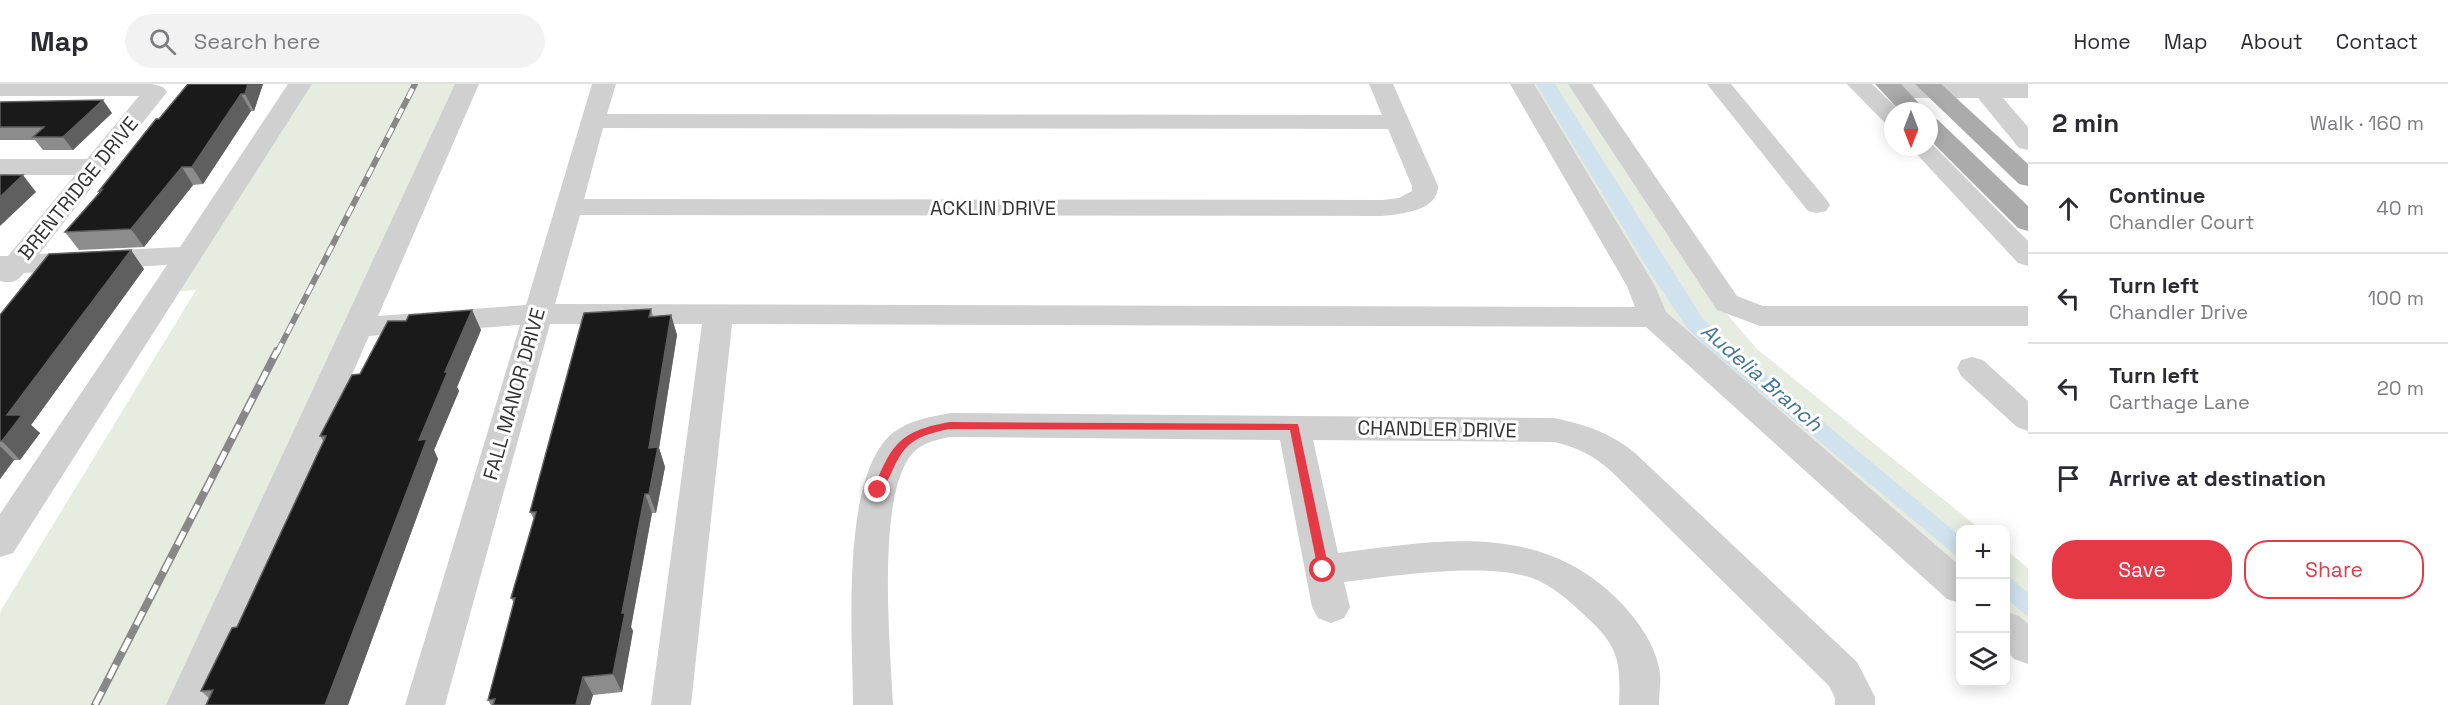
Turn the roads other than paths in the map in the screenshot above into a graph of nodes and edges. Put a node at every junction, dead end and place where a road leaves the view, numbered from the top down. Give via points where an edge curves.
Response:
1 (300, 84) edge
2 (467, 84) edge
3 (604, 84) edge
4 (1381, 84) edge
5 (1522, 84) edge
6 (1580, 84) edge
7 (1719, 84) edge
8 (1859, 84) edge
9 (1890, 88) edge
10 (1931, 88) edge
11 (0, 89) edge
12 (1985, 91) junction
13 (2028, 91) edge
14 (1905, 102) edge
15 (1884, 109) edge
16 (593, 121) junction
17 (1397, 122) junction
18 (1938, 134) edge
19 (2028, 143) edge
20 (1931, 156) edge
21 (0, 167) edge
22 (95, 167) junction
23 (2028, 178) edge
24 (1817, 204) dead end
25 (568, 207) junction
26 (2028, 222) edge
27 (188, 255) junction
28 (2028, 257) edge
29 (5, 272) edge
30 (537, 314) junction
31 (718, 315) junction
32 (1653, 316) junction
33 (2028, 316) edge
34 (358, 327) junction
35 (1972, 368) dead end
36 (2028, 419) edge
37 (1294, 427) junction
38 (0, 543) edge
39 (1323, 570) junction
40 (1956, 584) edge
41 (1331, 607) dead end
42 (2010, 631) edge
43 (2028, 647) edge
44 (186, 705) edge
45 (425, 705) edge
46 (671, 705) edge
47 (873, 705) edge
48 (1639, 705) edge
49 (1855, 705) edge

1 - 27 street
2 - 34 street
3 - 16 street, FALL MANOR DRIVE
4 - 17 street
5 - 32 street via 1641,286
6 - 33 street via 1726,303 1760,316
7 - 24 street
8 - 15 street
9 - 10 street
9 - 14 main road
10 - 12 street
10 - 23 main road
11 - 22 street, BRENTRIDGE DRIVE via 155,92
12 - 13 street
12 - 19 street
16 - 17 street
16 - 25 street, FALL MANOR DRIVE
17 - 25 street, ACKLIN DRIVE via 1425,194 1417,201 1382,208
18 - 26 main road
20 - 28 street
21 - 22 street
22 - 29 street, BRENTRIDGE DRIVE
25 - 30 street, FALL MANOR DRIVE
27 - 29 street
27 - 38 street
30 - 31 street
30 - 34 street
30 - 45 street, FALL MANOR DRIVE
31 - 32 street
31 - 46 street
32 - 40 street
34 - 44 street
35 - 36 street
37 - 39 street
37 - 47 street, CHANDLER DRIVE via 950,425 926,430 905,441 890,460 878,490 870,566
37 - 49 street, CHANDLER DRIVE via 1554,430 1586,436 1623,462 1843,674
39 - 41 street
39 - 48 street via 1395,561 1484,557 1535,563 1569,581 1600,605 1625,633 1640,671
42 - 43 street

